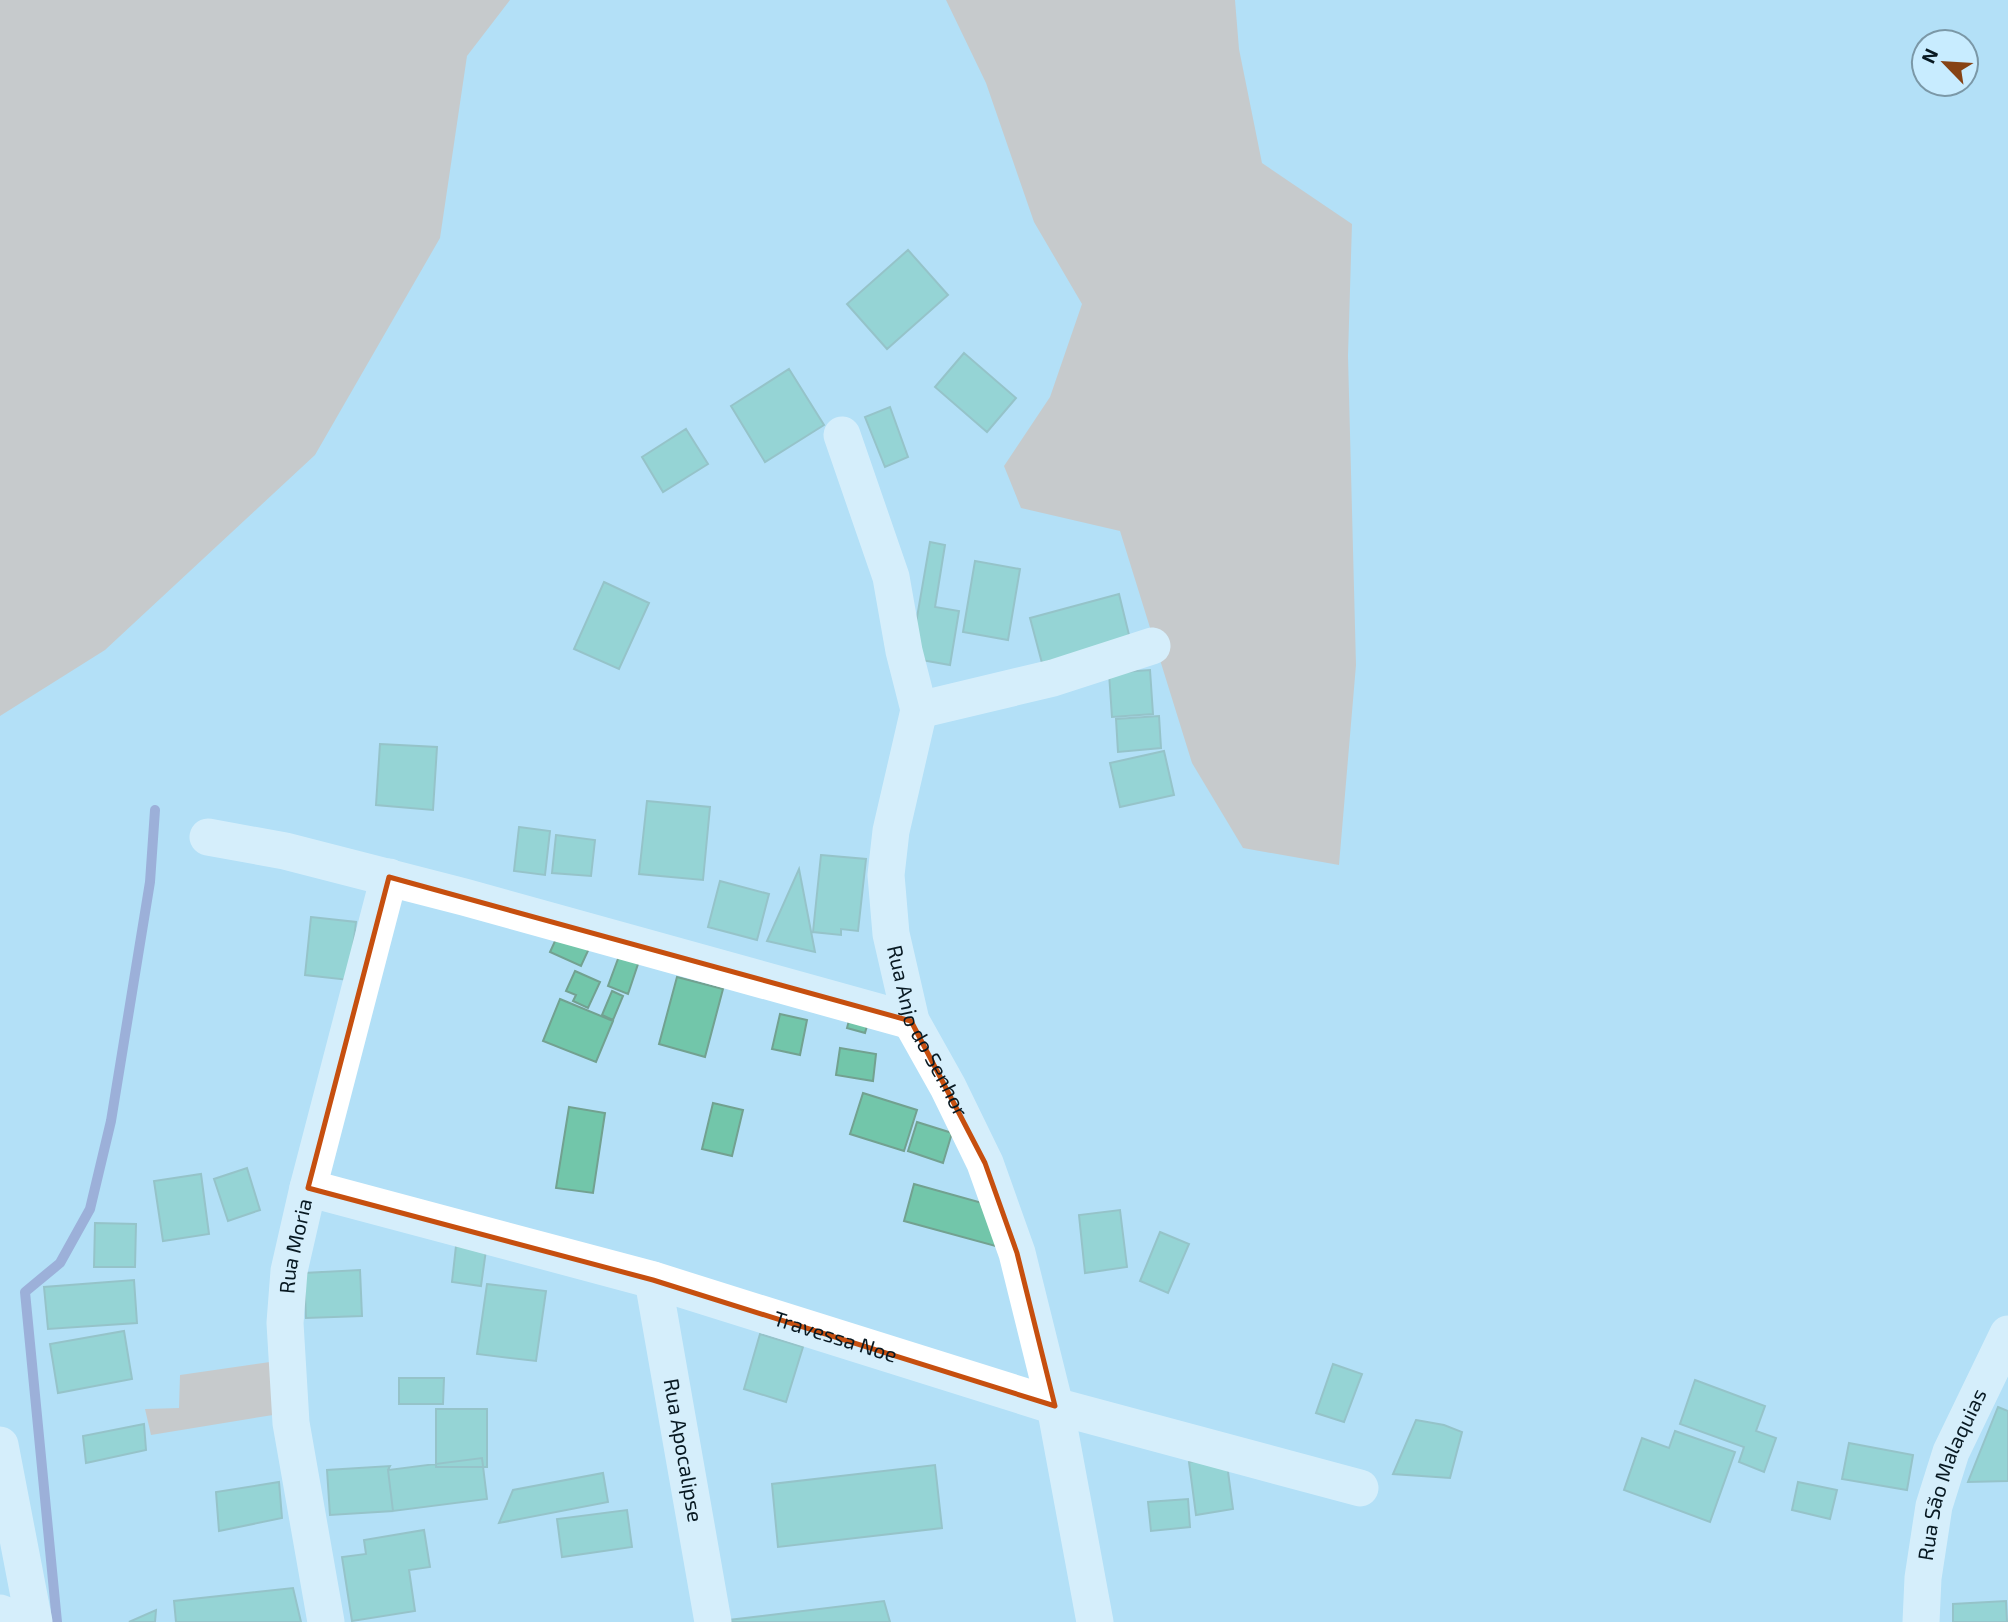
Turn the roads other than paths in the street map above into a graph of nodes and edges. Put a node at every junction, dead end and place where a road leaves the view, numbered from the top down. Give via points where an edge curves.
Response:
1 (842, 435) dead end
2 (1152, 646) dead end
3 (919, 710) junction
4 (208, 837) dead end
5 (389, 877) junction
6 (911, 1021) junction
7 (308, 1188) junction
8 (653, 1280) junction
9 (2008, 1334) edge
10 (1055, 1406) junction
11 (0, 1445) edge
12 (1360, 1489) dead end
13 (0, 1613) edge
14 (24, 1622) edge
15 (33, 1622) edge
16 (327, 1622) edge
17 (713, 1622) edge
18 (1095, 1622) edge
19 (1921, 1622) edge

1 - 3 street, Rua Anjo do Senhor via 891,577
2 - 3 street via 1052,678
3 - 6 street, Rua Anjo do Senhor via 891,831 886,875 891,934
4 - 5 street
5 - 6 street
5 - 7 street, Rua Moria
6 - 10 street, Rua Anjo do Senhor via 985,1163 1017,1253
7 - 8 street, Travessa Noe
7 - 16 street, Rua Moria via 289,1271 285,1324 291,1423
8 - 10 street, Travessa Noe
8 - 17 street, Rua Apocalipse
9 - 19 street, Rua São Malaquias via 1951,1452 1934,1506
10 - 12 street, Travessa Noe
10 - 18 street, Rua Anjo do Senhor
11 - 15 street
13 - 14 street

